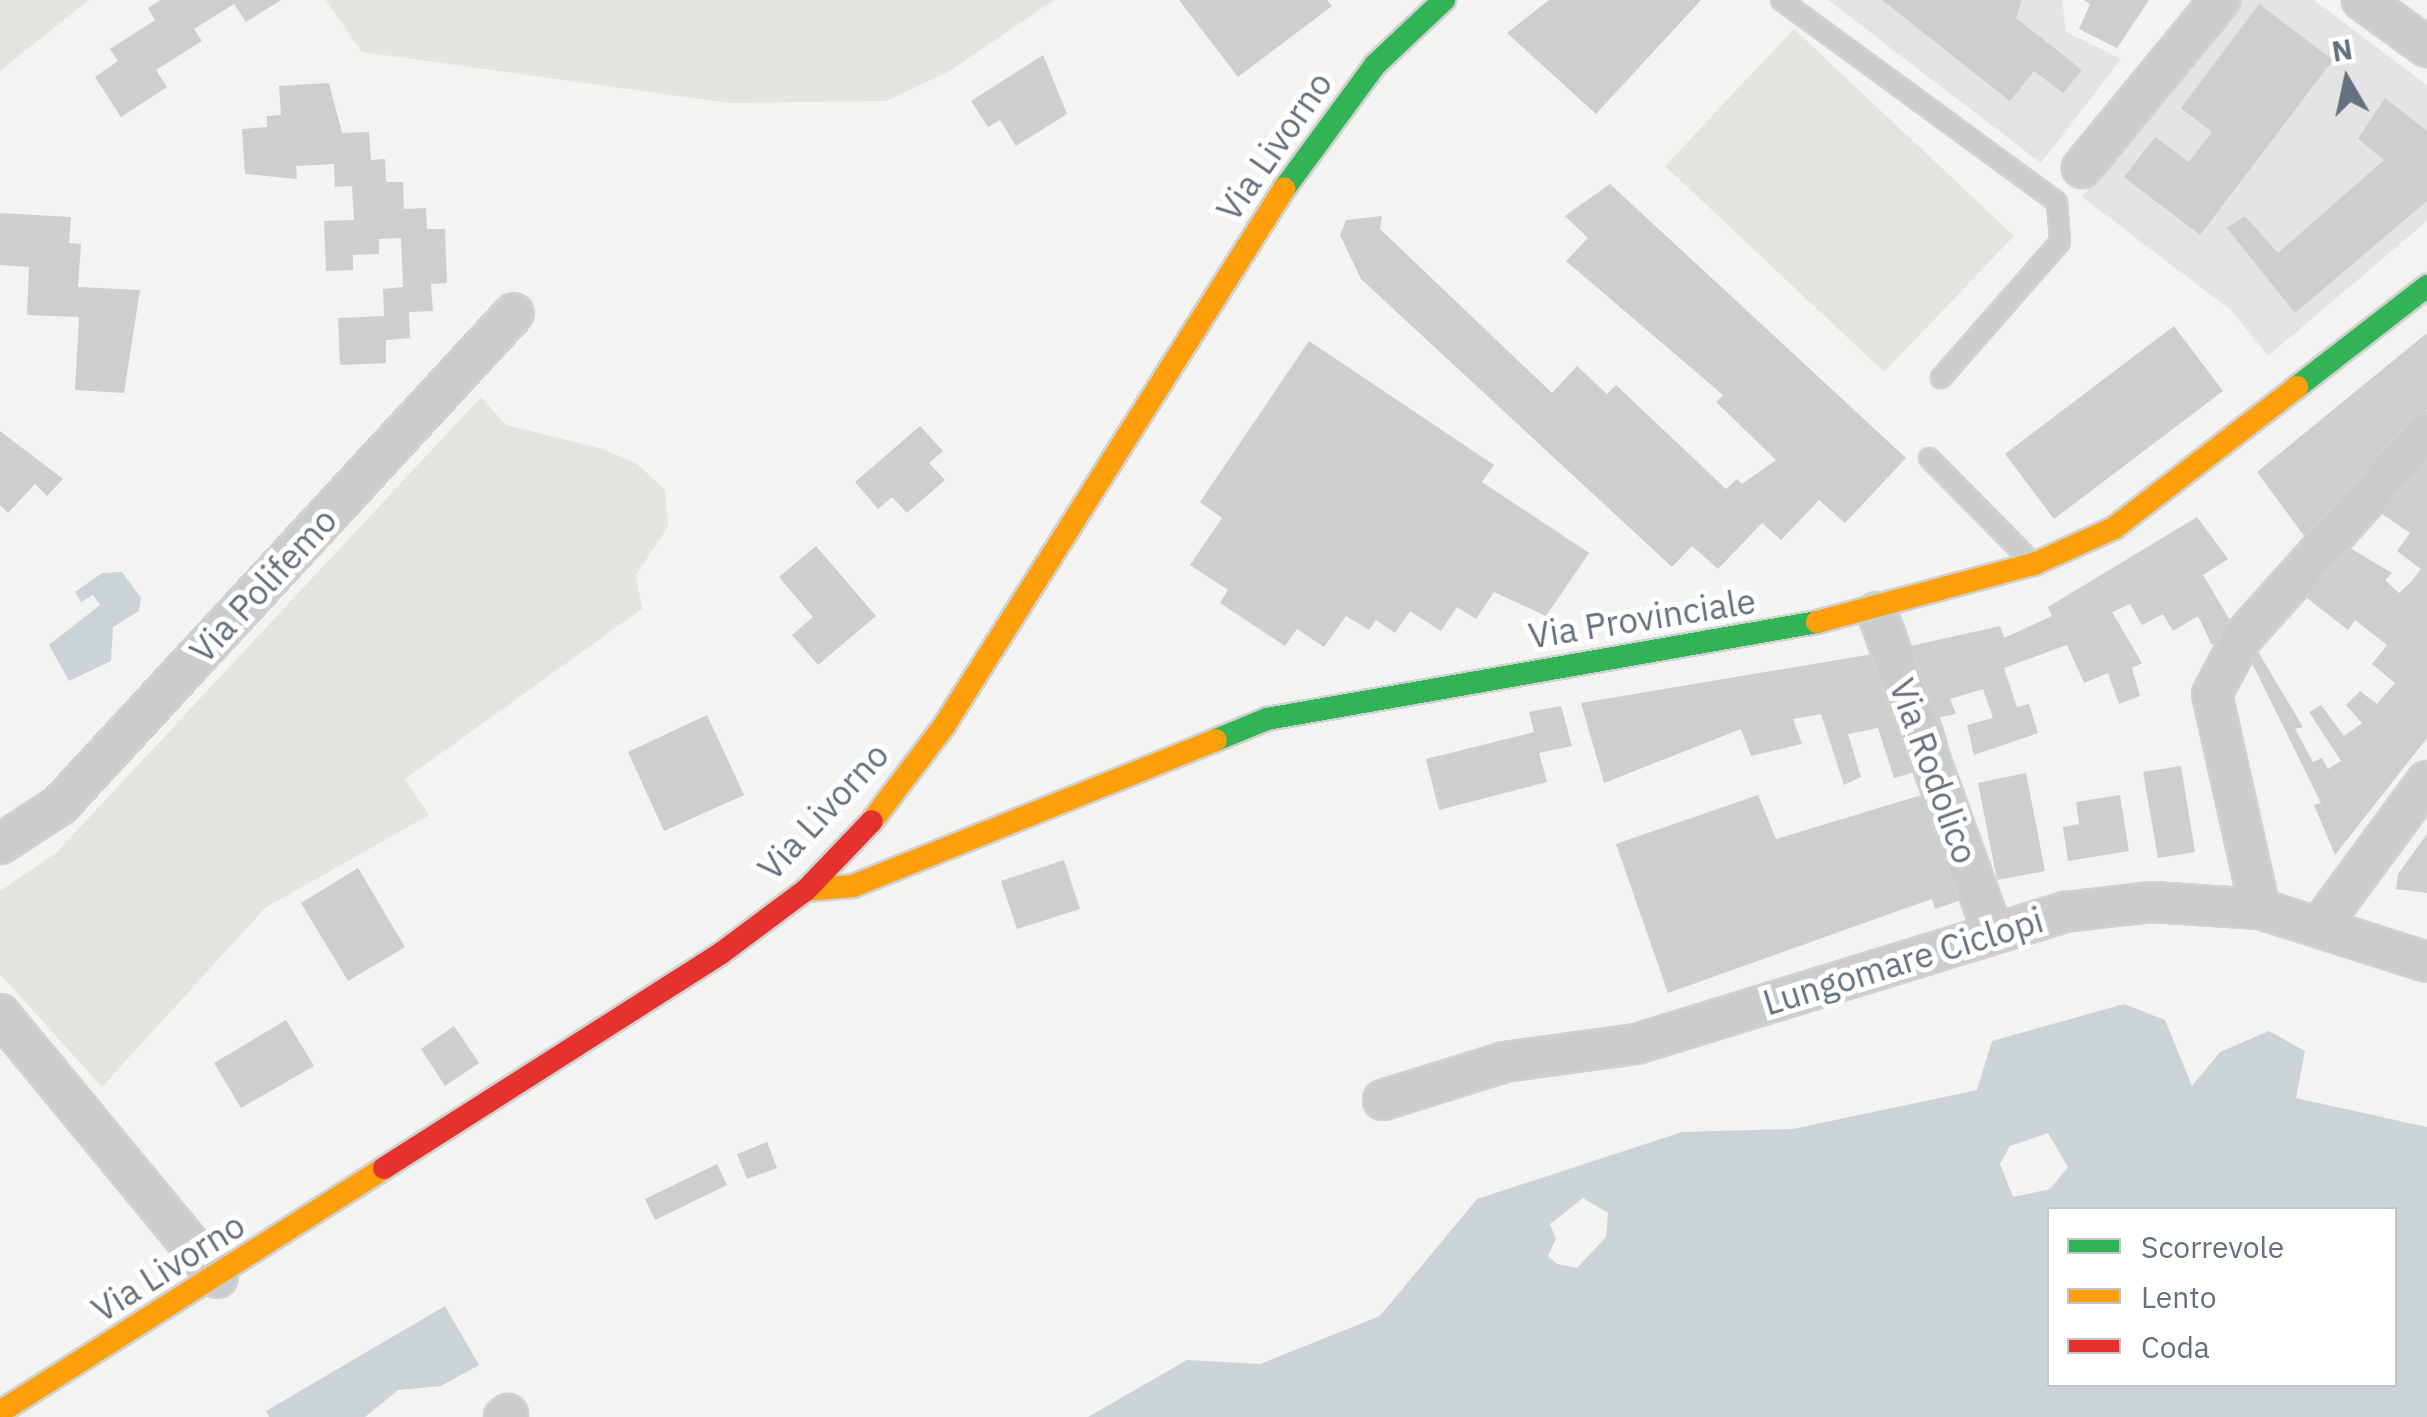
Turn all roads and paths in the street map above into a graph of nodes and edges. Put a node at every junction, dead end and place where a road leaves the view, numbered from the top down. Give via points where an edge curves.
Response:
1 (1444, 0) edge
2 (1781, 0) edge
3 (2220, 0) edge
4 (2362, 0) edge
5 (2427, 47) edge
6 (2082, 168) joint
7 (2057, 202) junction
8 (2427, 286) edge
9 (514, 313) dead end
10 (1941, 378) dead end
11 (2427, 432) edge
12 (1929, 458) dead end
13 (2034, 564) junction
14 (1877, 612) junction
15 (2427, 781) edge
16 (0, 844) edge
17 (806, 890) junction
18 (2260, 909) junction
19 (2320, 926) junction
20 (1992, 930) junction
21 (2427, 962) edge
22 (0, 1014) edge
23 (1382, 1100) dead end
24 (218, 1278) junction
25 (0, 1383) edge
26 (7, 1408) edge

1 - 17 main road, Via Livorno via 1375,65 1263,218 944,726 874,818
2 - 7 lane
3 - 6 street
4 - 5 street
6 - 7 lane
7 - 10 lane via 2060,242
8 - 13 main road, Via Provinciale via 2114,528
9 - 16 street, Via Polifemo via 60,806
11 - 18 street via 2240,639 2212,694
12 - 13 lane
13 - 14 main road, Via Provinciale
14 - 17 main road, Via Provinciale via 1267,719 854,886
14 - 20 street, Via Rodolico
15 - 19 street
17 - 24 main road, Via Livorno via 720,954
18 - 19 street, Lungomare Ciclopi
18 - 20 street, Lungomare Ciclopi via 2152,902
19 - 21 street, Lungomare Ciclopi
20 - 23 street, Lungomare Ciclopi via 1636,1044 1504,1062
22 - 24 street
24 - 26 main road, Via Livorno
25 - 26 lane

